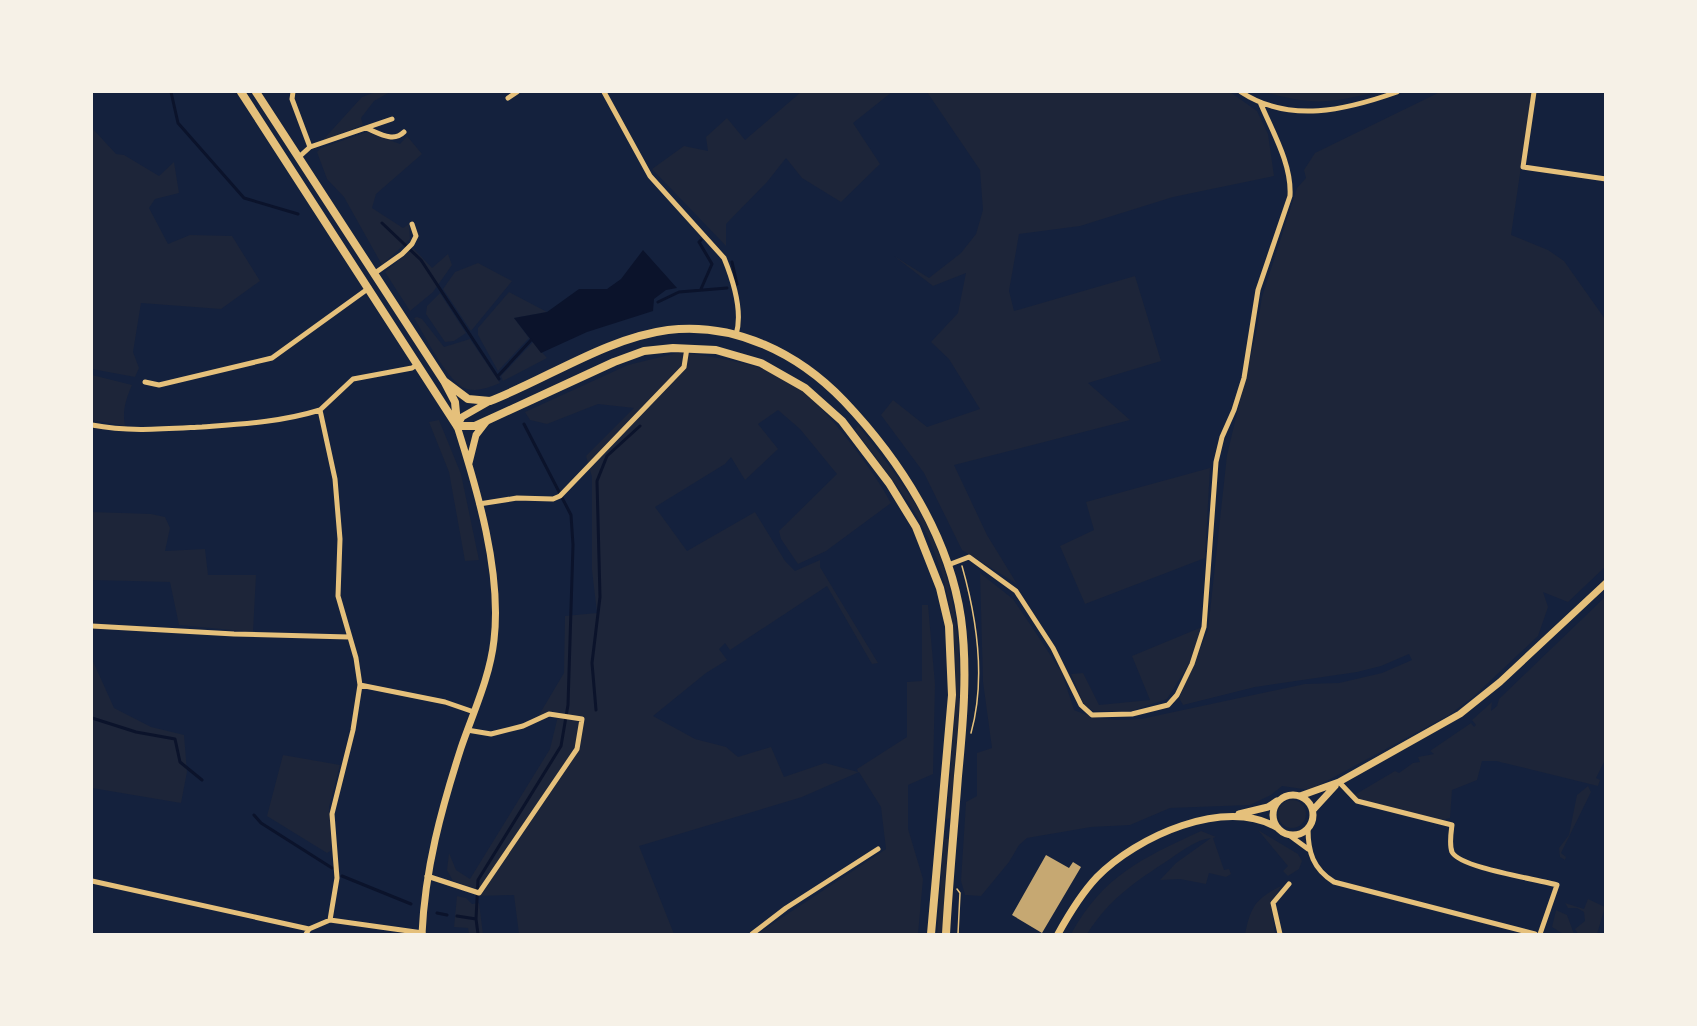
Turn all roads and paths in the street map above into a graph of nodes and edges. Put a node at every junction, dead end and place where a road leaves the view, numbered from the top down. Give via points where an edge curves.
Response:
1 (241, 92) edge
2 (256, 92) edge
3 (293, 92) edge
4 (517, 92) edge
5 (604, 92) edge
6 (1241, 92) edge
7 (1397, 92) edge
8 (1534, 92) edge
9 (508, 98) dead end
10 (1260, 102) junction
11 (392, 119) dead end
12 (366, 128) junction
13 (404, 132) dead end
14 (310, 147) junction
15 (299, 157) junction
16 (1605, 179) edge
17 (412, 224) dead end
18 (375, 273) junction
19 (369, 288) junction
20 (736, 335) junction
21 (687, 348) junction
22 (418, 364) junction
23 (145, 381) dead end
24 (444, 381) junction
25 (490, 401) junction
26 (320, 410) junction
27 (487, 420) junction
28 (92, 425) edge
29 (457, 426) junction
30 (469, 466) junction
31 (479, 504) junction
32 (960, 560) junction
33 (948, 565) junction
34 (1605, 583) edge
35 (92, 626) edge
36 (349, 637) junction
37 (360, 685) junction
38 (474, 712) junction
39 (467, 730) junction
40 (969, 739) dead end
41 (1340, 782) junction
42 (1300, 796) junction
43 (1281, 798) junction
44 (1313, 810) junction
45 (1237, 815) junction
46 (1278, 828) junction
47 (1308, 829) junction
48 (1289, 834) junction
49 (878, 849) dead end
50 (1308, 849) junction
51 (427, 876) junction
52 (92, 881) edge
53 (952, 882) junction
54 (1289, 884) dead end
55 (330, 920) junction
56 (307, 932) edge
57 (422, 934) edge
58 (752, 934) edge
59 (931, 934) edge
60 (946, 934) edge
61 (958, 934) edge
62 (1058, 934) edge
63 (1280, 934) edge
64 (1535, 934) edge
65 (1540, 934) edge

1 - 19 main road
2 - 15 main road
3 - 14 street via 292,99
4 - 9 street
5 - 20 street via 650,176 724,258 740,322
6 - 10 street
7 - 10 street via 1322,112 1278,108
8 - 16 street via 1523,167
10 - 32 street via 1283,157 1291,183 1290,196 1258,290 1244,378 1216,462 1204,627 1177,695 1167,705 1149,711 1092,715 1081,705 1053,648 1016,591 969,557
11 - 12 street
12 - 13 street via 393,138
12 - 14 street
14 - 15 street
15 - 18 main road
17 - 18 street via 416,236 408,248
18 - 24 main road
19 - 22 main road
19 - 23 street via 272,358 159,385
20 - 25 main road via 680,329 636,336
20 - 33 main road via 798,361 851,409 913,493 933,527
21 - 27 main road via 644,351
21 - 31 street via 684,367 557,497
21 - 59 main road via 717,350 746,358 805,388 842,421 903,504 928,555 949,626 952,695
22 - 26 street via 353,379
22 - 29 main road
24 - 25 main road via 468,399
24 - 29 main road via 455,402
25 - 29 street via 462,417
26 - 28 street via 273,422 205,427 140,431
26 - 36 street via 334,479 340,539 338,596
27 - 29 main road via 475,426
27 - 30 street via 476,435
29 - 30 street
30 - 31 street
31 - 38 street via 492,574 495,621 490,659
32 - 33 street
32 - 40 path via 972,605 978,652 976,706
33 - 53 main road via 961,618 964,658
34 - 41 street via 1476,702
35 - 36 street
36 - 37 street
37 - 38 street via 445,702
37 - 55 street via 332,814 337,878
38 - 39 street
39 - 51 street via 444,798
39 - 51 street via 491,734 549,714 582,719 577,749 479,893
41 - 42 street
41 - 44 street
41 - 65 street via 1357,801 1452,825 1452,852 1460,862 1557,885
42 - 43 street
42 - 44 street
43 - 45 street via 1268,807
43 - 46 street via 1274,809
44 - 47 street
45 - 46 street
45 - 62 street via 1180,827 1113,862 1081,897
46 - 48 street
47 - 48 street
47 - 50 street
48 - 50 street
49 - 58 street
50 - 64 street via 1325,876 1343,885
51 - 57 street
52 - 56 street
53 - 60 main road
53 - 61 path via 960,893
54 - 63 street via 1273,903
55 - 56 street
55 - 57 street

